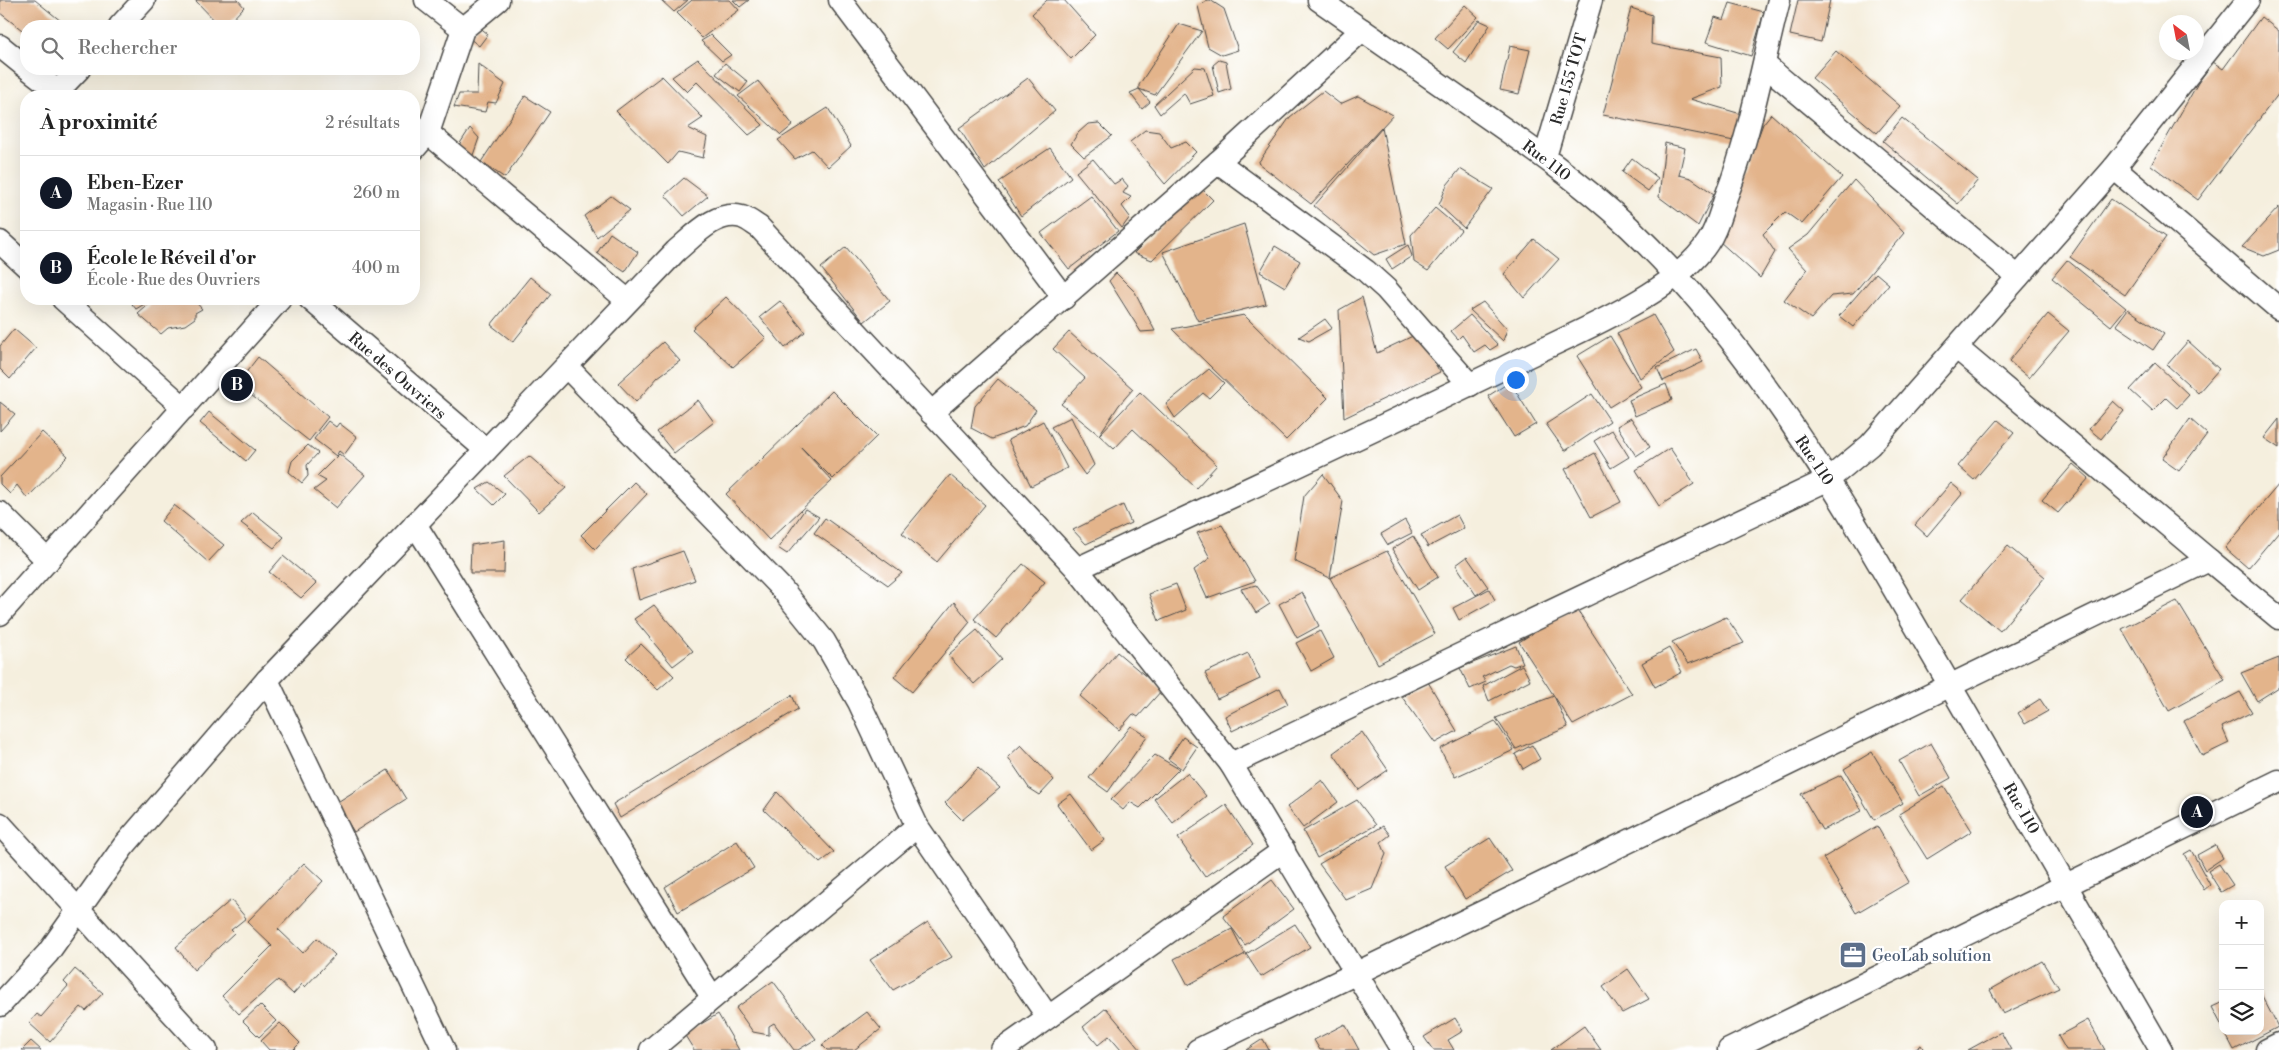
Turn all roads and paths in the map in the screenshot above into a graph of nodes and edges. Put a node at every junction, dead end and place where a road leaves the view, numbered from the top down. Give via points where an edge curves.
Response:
1 (144, 0) edge
2 (426, 0) edge
3 (498, 0) edge
4 (840, 0) edge
5 (1318, 0) edge
6 (1591, 0) edge
7 (1779, 0) edge
8 (2248, 0) edge
9 (126, 20) edge
10 (463, 29) junction
11 (1362, 30) junction
12 (0, 46) edge
13 (20, 62) edge
14 (1765, 66) junction
15 (37, 75) edge
16 (75, 75) edge
17 (56, 90) edge
18 (64, 90) edge
19 (421, 141) edge
20 (1545, 158) junction
21 (1218, 162) junction
22 (2114, 168) junction
23 (0, 242) edge
24 (20, 260) edge
25 (1676, 276) junction
26 (2018, 277) junction
27 (1064, 298) junction
28 (627, 300) junction
29 (70, 305) edge
30 (275, 305) edge
31 (317, 305) edge
32 (2279, 309) edge
33 (1957, 348) junction
34 (567, 367) junction
35 (1470, 385) junction
36 (184, 408) junction
37 (931, 413) junction
38 (486, 450) junction
39 (1829, 479) junction
40 (0, 514) edge
41 (415, 524) junction
42 (2209, 560) junction
43 (48, 561) junction
44 (1077, 569) junction
45 (0, 614) edge
46 (2279, 618) edge
47 (267, 680) junction
48 (1950, 685) junction
49 (1231, 764) junction
50 (2279, 781) edge
51 (0, 824) edge
52 (917, 826) junction
53 (1284, 850) junction
54 (2067, 885) junction
55 (79, 912) junction
56 (1356, 973) junction
57 (712, 997) junction
58 (0, 1005) edge
59 (1048, 1017) junction
60 (2279, 1044) edge
61 (206, 1050) edge
62 (444, 1050) edge
63 (651, 1050) edge
64 (1002, 1050) edge
65 (1198, 1050) edge
66 (1402, 1050) edge
67 (1729, 1050) edge
68 (2161, 1050) edge
69 (2267, 1050) edge

1 - 9 street
2 - 10 street
3 - 10 street
4 - 27 street
5 - 11 street, Rue 110
6 - 20 street, Rue 155 TOT
7 - 14 street
8 - 22 street
10 - 19 street
11 - 20 street, Rue 110
11 - 21 street
12 - 13 street
14 - 25 street via 1740,161 1710,240
14 - 26 street
15 - 17 street
16 - 18 street
19 - 28 street
20 - 25 street, Rue 110 via 1629,227
21 - 27 street
21 - 35 street via 1373,277
22 - 26 street
22 - 32 street
23 - 24 street
25 - 35 street via 1621,310
25 - 39 street, Rue 110 via 1761,382
26 - 33 street
27 - 37 street
28 - 34 street
28 - 37 street via 708,224 728,216 743,217 759,227
29 - 36 street
30 - 36 street
31 - 38 street, Rue des Ouvriers
33 - 39 street via 1870,445
33 - 42 street
34 - 38 street
34 - 52 street via 782,589 824,641 859,702
35 - 44 street
36 - 43 street
37 - 44 street
38 - 41 street
39 - 48 street, Rue 110
39 - 49 street
40 - 43 street
41 - 47 street
41 - 57 street
42 - 46 street
42 - 48 street
43 - 45 street
44 - 49 street
47 - 55 street via 124,847
47 - 62 street
48 - 54 street, Rue 110
48 - 56 street
49 - 53 street
50 - 54 street
51 - 55 street
52 - 57 street
52 - 59 street
53 - 56 street
53 - 59 street
54 - 67 street
54 - 68 street, Rue 110
55 - 58 street via 48,953
55 - 61 street
56 - 65 street
56 - 66 street
57 - 63 street
59 - 64 street
60 - 69 street

